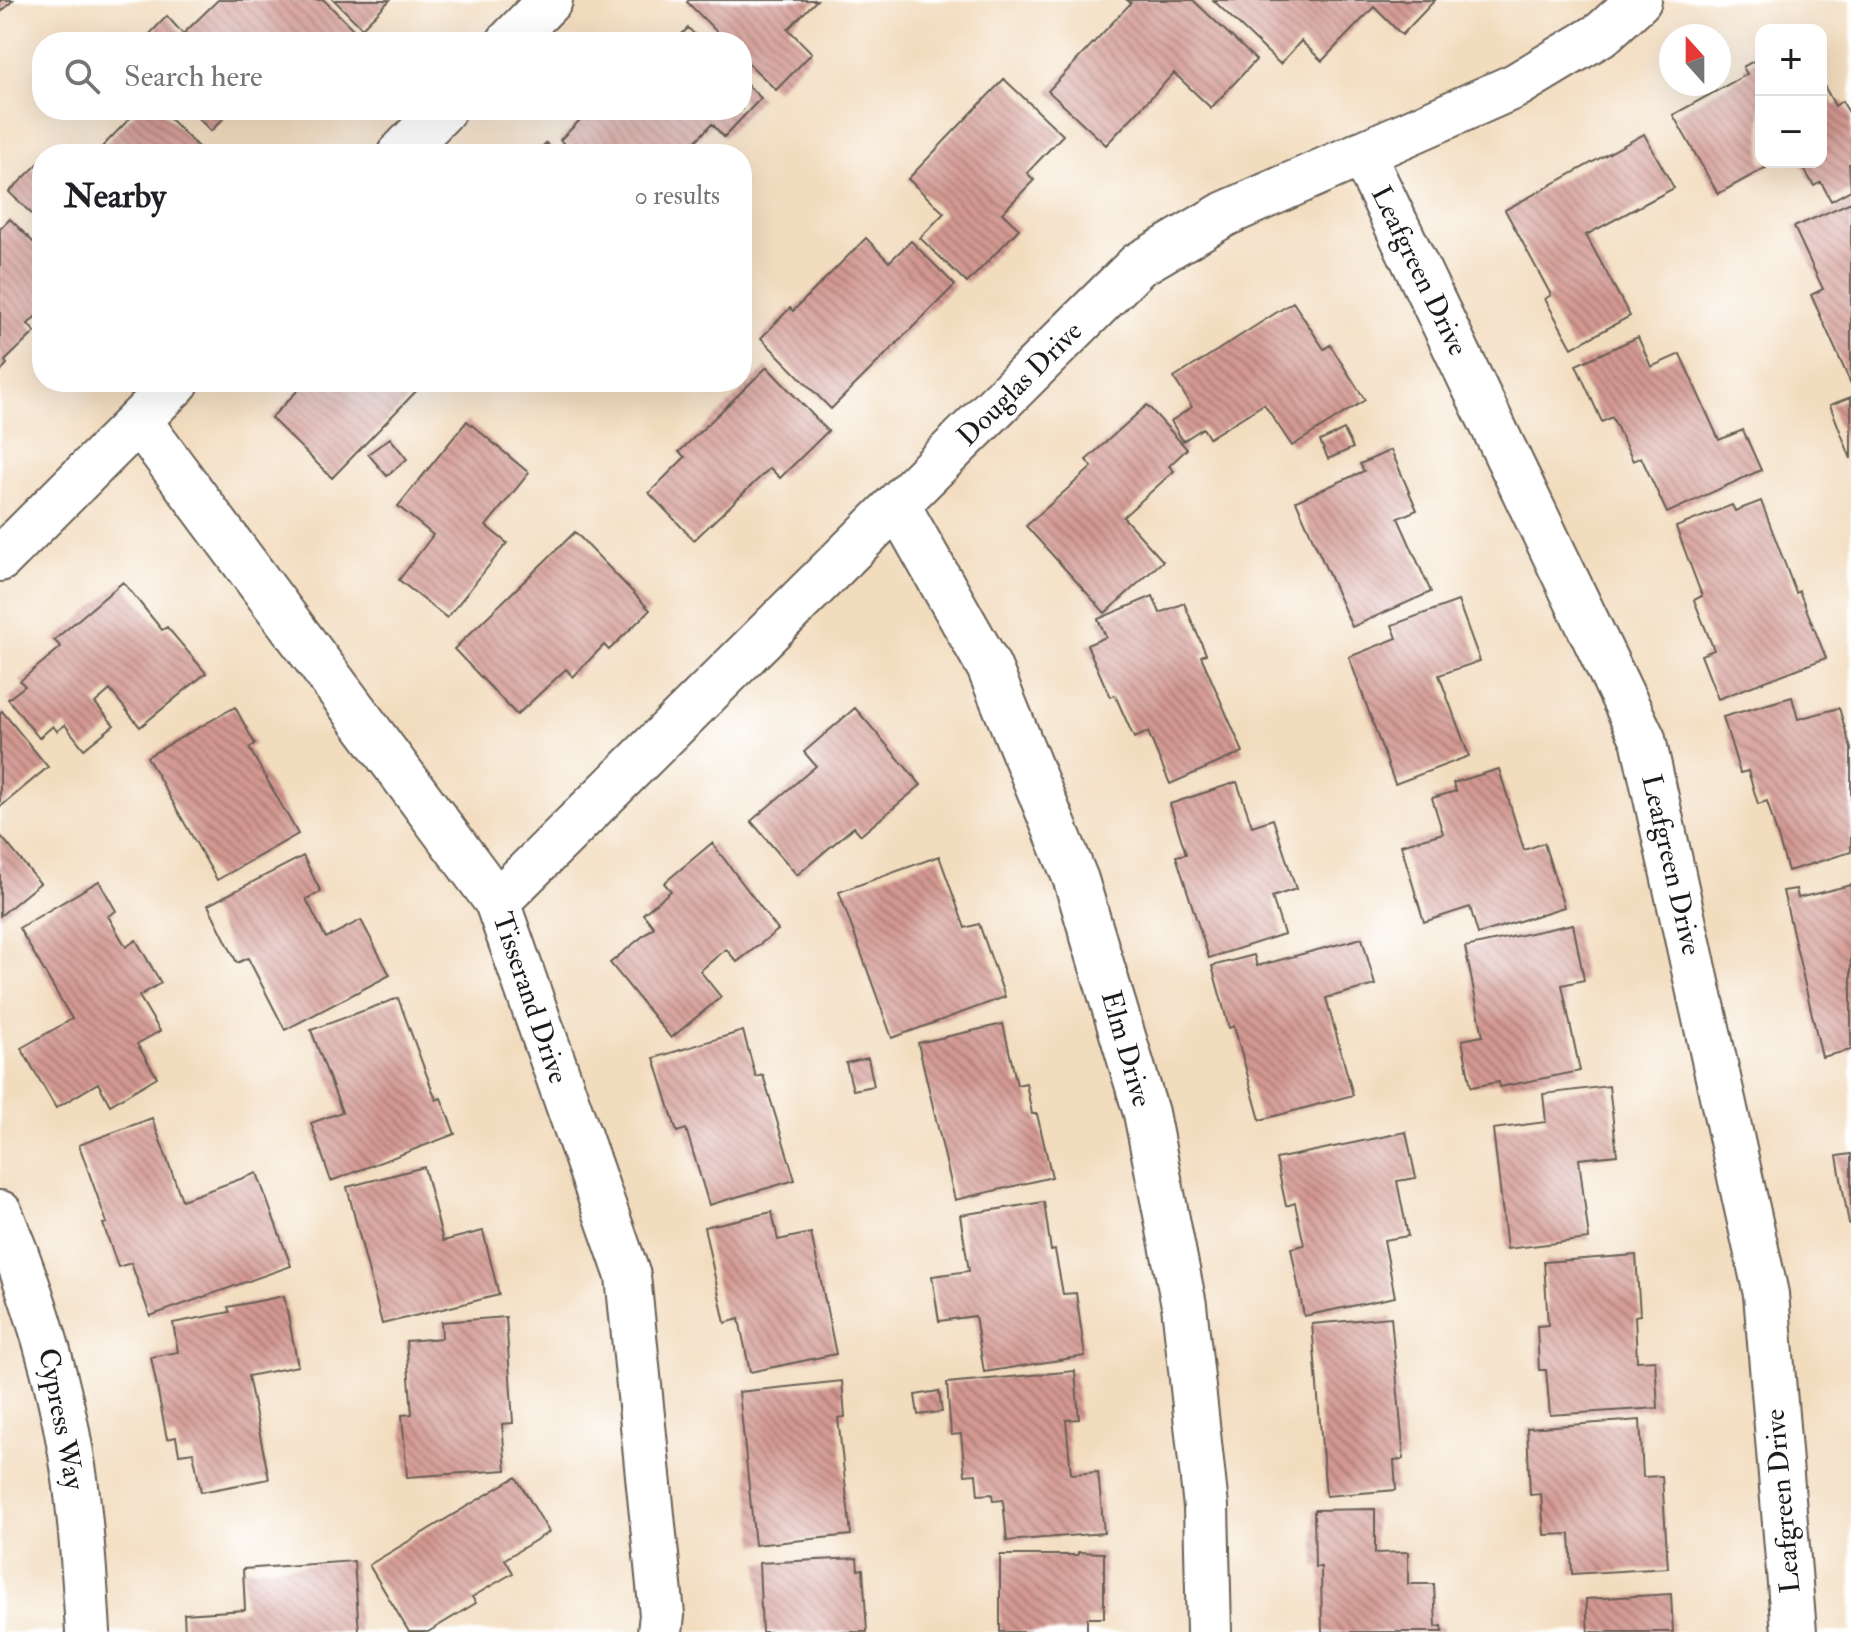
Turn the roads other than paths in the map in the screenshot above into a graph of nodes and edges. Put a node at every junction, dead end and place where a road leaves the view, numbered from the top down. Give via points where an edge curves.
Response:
1 (550, 0) edge
2 (1639, 0) edge
3 (519, 32) edge
4 (433, 120) edge
5 (410, 144) edge
6 (1362, 153) junction
7 (167, 392) edge
8 (139, 421) junction
9 (898, 506) junction
10 (0, 559) edge
11 (497, 902) junction
12 (0, 1213) edge
13 (88, 1632) edge
14 (660, 1632) edge
15 (1209, 1632) edge
16 (1794, 1632) edge

1 - 3 street
2 - 6 street, Douglas Drive via 1603,33 1515,86
4 - 5 street
6 - 9 street, Douglas Drive via 1225,214 1138,265
6 - 16 street, Leafgreen Drive via 1643,739 1766,1294
7 - 8 street
8 - 10 street
8 - 11 street, Tisserand Drive
9 - 11 street, Douglas Drive
9 - 15 street, Elm Drive via 989,667 1076,880 1146,1113 1184,1305 1206,1507
11 - 14 street, Tisserand Drive via 628,1276
12 - 13 street, Cypress Way via 48,1349 65,1423

